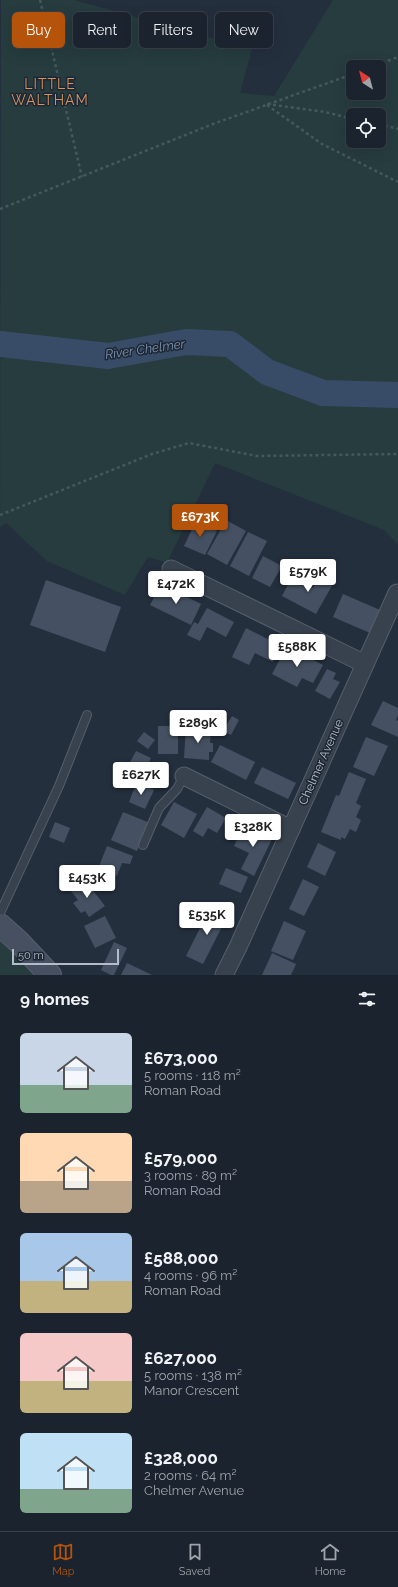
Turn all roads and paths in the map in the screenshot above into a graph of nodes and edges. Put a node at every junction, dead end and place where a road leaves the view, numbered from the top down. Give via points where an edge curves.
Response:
1 (40, 0) edge
2 (398, 56) edge
3 (386, 61) edge
4 (346, 76) edge
5 (267, 104) junction
6 (346, 117) edge
7 (386, 126) edge
8 (398, 129) edge
9 (82, 177) junction
10 (398, 182) edge
11 (0, 209) edge
12 (398, 454) edge
13 (0, 514) edge
14 (171, 569) dead end
15 (397, 593) dead end
16 (365, 664) junction
17 (86, 715) dead end
18 (184, 776) joint
19 (291, 829) junction
20 (143, 845) dead end
21 (0, 913) edge
22 (0, 925) edge
23 (50, 975) edge
24 (224, 975) edge

1 - 9 path
2 - 3 path
4 - 5 path
5 - 6 path
5 - 9 path
5 - 10 path via 322,144
7 - 8 path
9 - 11 path
12 - 13 path via 258,456 189,443 152,454
14 - 16 street
15 - 16 street, Chelmer Avenue
16 - 19 street, Chelmer Avenue
17 - 21 lane via 59,786
18 - 19 street
18 - 20 lane via 177,789 159,808
19 - 24 street, Chelmer Avenue
22 - 23 main road

